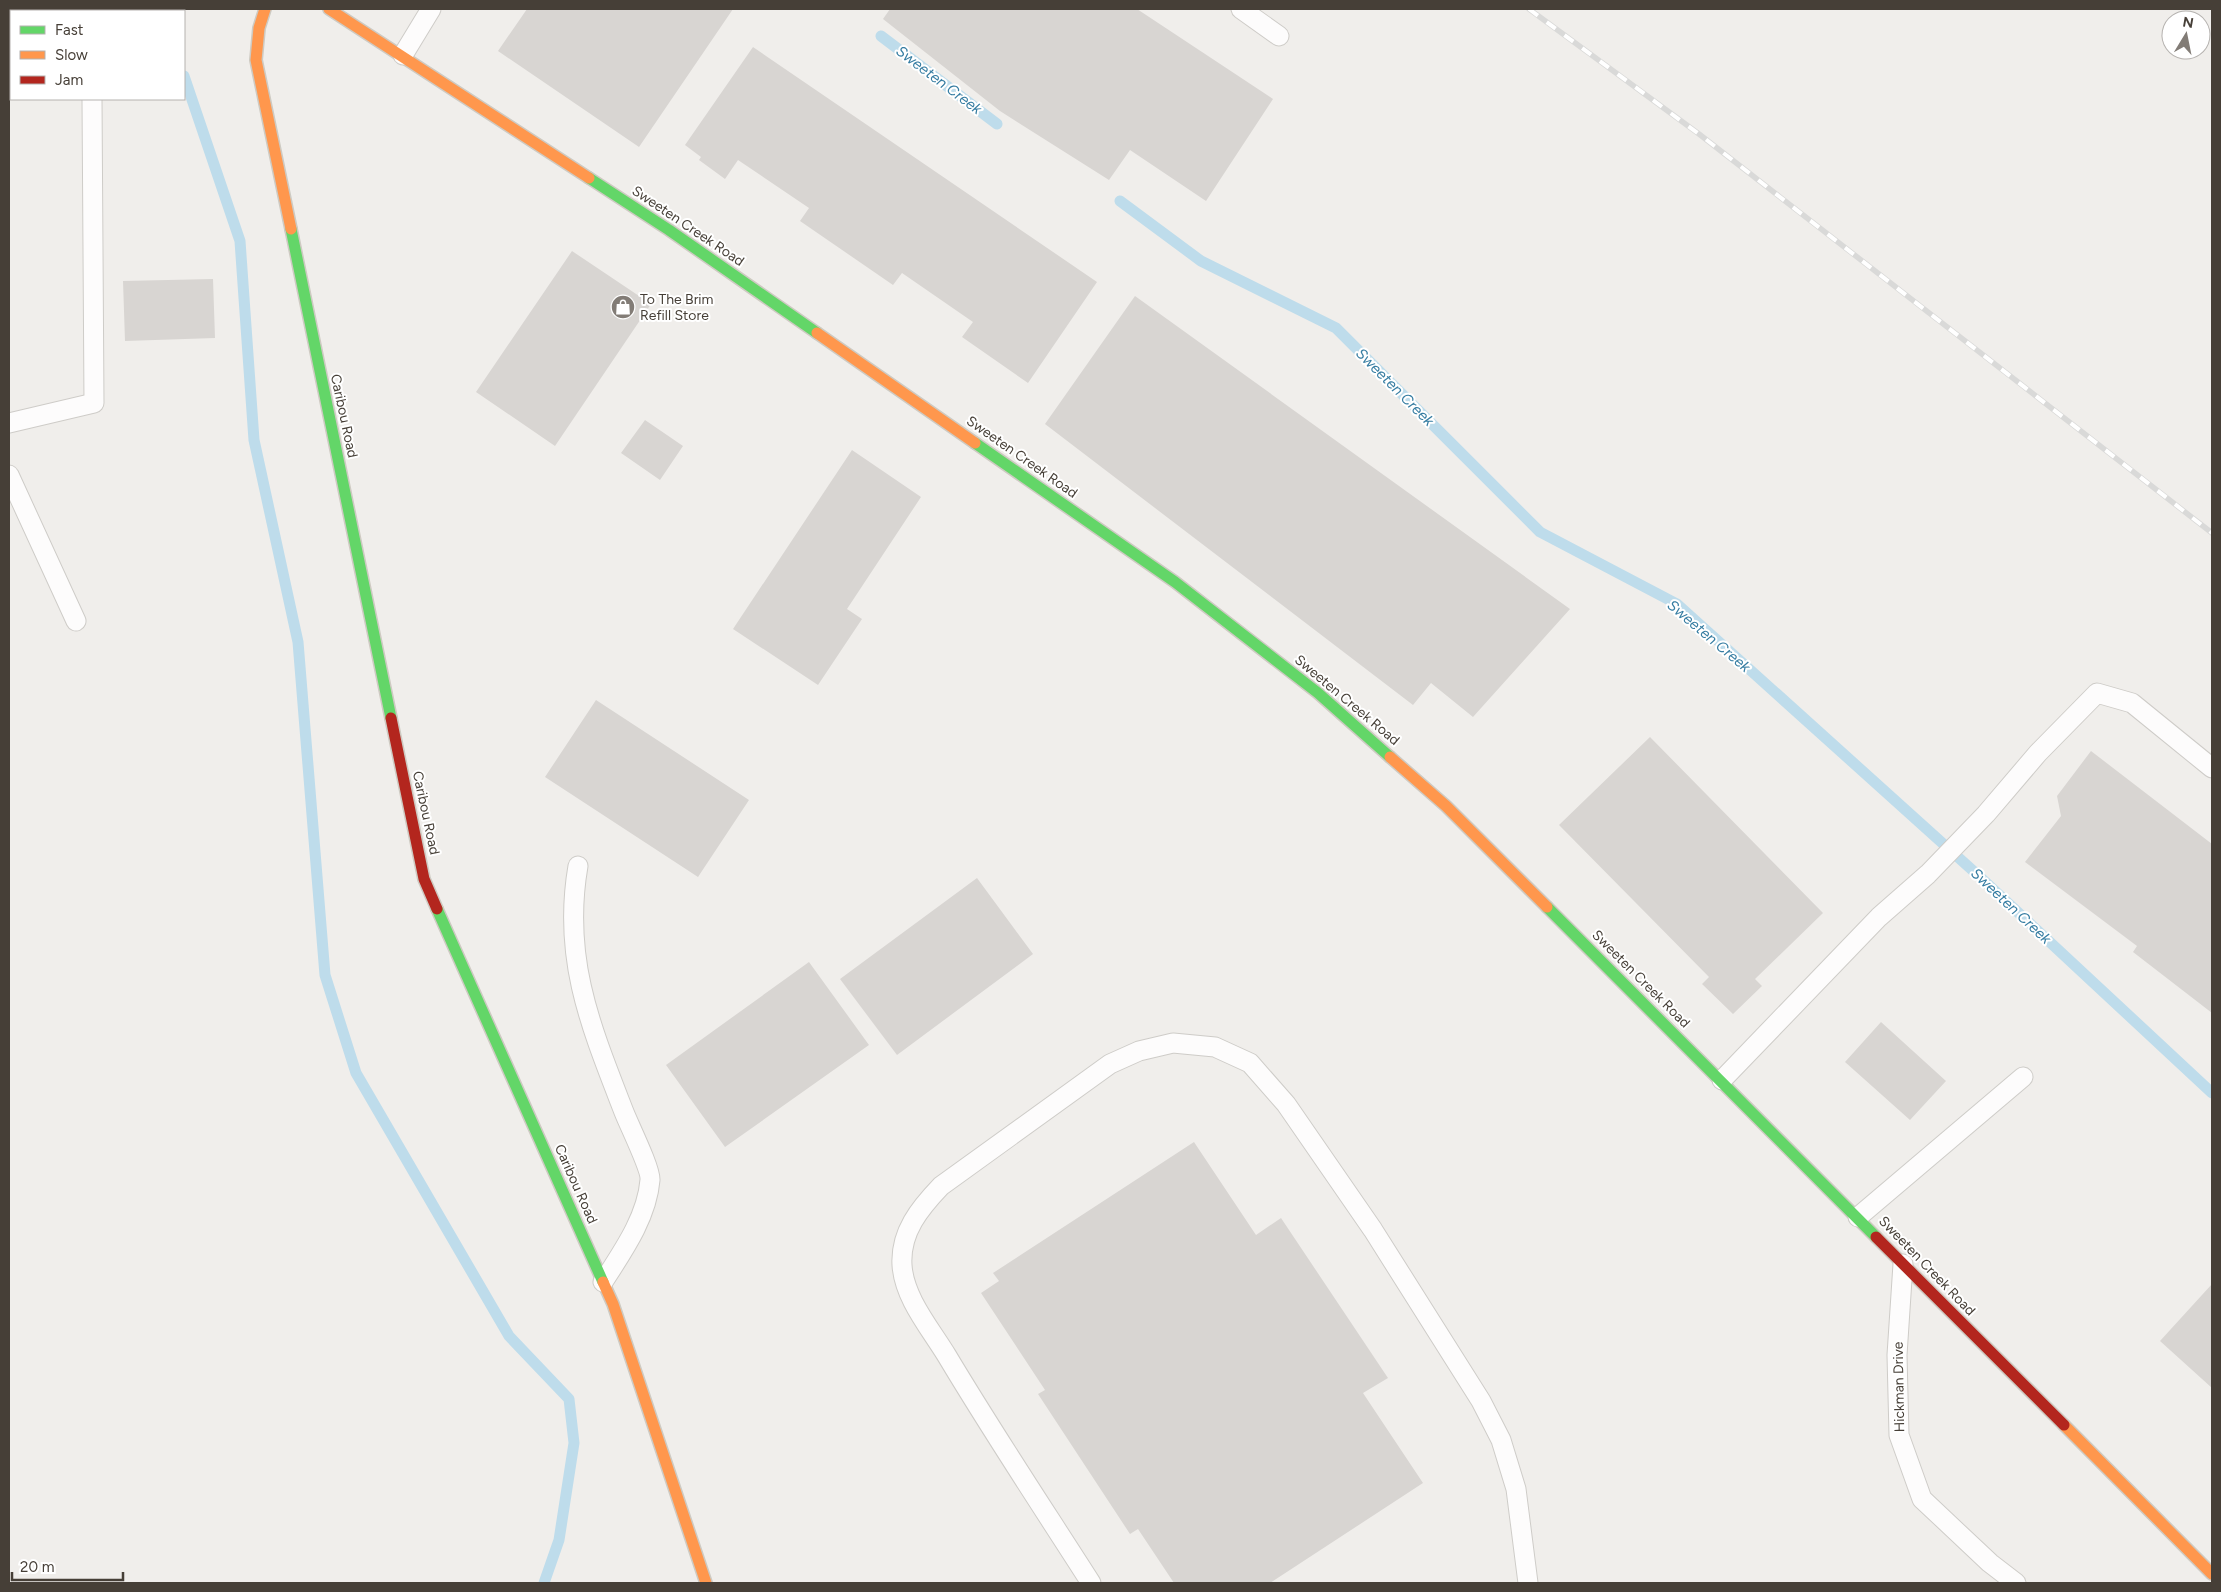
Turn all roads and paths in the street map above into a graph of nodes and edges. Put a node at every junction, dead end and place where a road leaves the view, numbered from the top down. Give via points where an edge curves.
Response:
1 (265, 9) edge
2 (329, 9) edge
3 (431, 9) edge
4 (1241, 9) edge
5 (1279, 36) dead end
6 (403, 55) junction
7 (92, 100) edge
8 (9, 424) edge
9 (9, 475) edge
10 (76, 621) dead end
11 (2212, 768) edge
12 (578, 866) dead end
13 (2023, 1077) dead end
14 (1722, 1080) junction
15 (1858, 1217) junction
16 (1903, 1264) junction
17 (603, 1282) junction
18 (2212, 1574) edge
19 (706, 1583) edge
20 (1092, 1583) edge
21 (1528, 1583) edge
22 (2016, 1583) edge

1 - 17 main road, Caribou Road via 258,28 256,60 424,879
2 - 6 main road, Sweeten Creek Road
3 - 6 lane
4 - 5 lane
6 - 14 main road, Sweeten Creek Road via 669,230 1175,582 1266,652 1318,693 1446,806
7 - 8 lane via 94,403
9 - 10 lane
11 - 14 lane via 2132,703 2097,693 1928,874 1878,917
12 - 17 lane via 573,943 583,999 650,1178 643,1210 627,1245
13 - 15 lane
14 - 15 main road, Sweeten Creek Road
15 - 16 main road, Sweeten Creek Road
16 - 18 main road, Sweeten Creek Road
16 - 22 lane, Hickman Drive via 1897,1355 1899,1435 1922,1499
17 - 19 main road, Caribou Road
20 - 21 lane via 978,1408 907,1290 902,1264 906,1236 920,1209 941,1186 1110,1064 1139,1051 1173,1043 1214,1047 1250,1063 1286,1104 1373,1230 1481,1401 1501,1440 1516,1489

